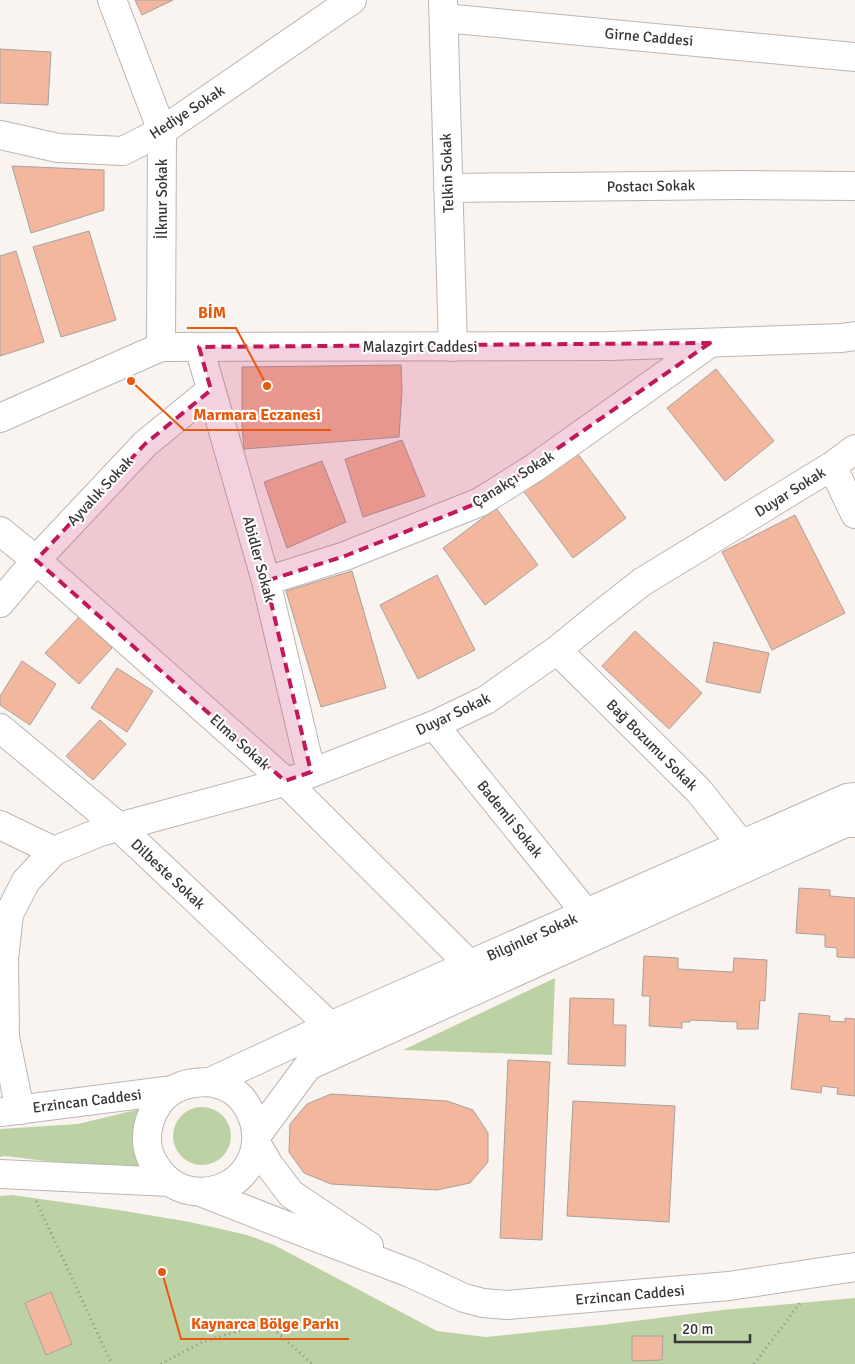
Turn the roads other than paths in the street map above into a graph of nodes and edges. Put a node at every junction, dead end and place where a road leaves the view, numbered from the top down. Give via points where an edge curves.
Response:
1 (112, 0) edge
2 (352, 0) edge
3 (443, 9) edge
4 (855, 57) edge
5 (162, 131) junction
6 (0, 135) edge
7 (855, 186) edge
8 (448, 188) junction
9 (855, 336) edge
10 (710, 343) junction
11 (161, 347) junction
12 (453, 347) junction
13 (199, 348) junction
14 (211, 390) junction
15 (0, 418) edge
16 (855, 449) edge
17 (832, 466) junction
18 (855, 514) edge
19 (0, 531) edge
20 (36, 560) junction
21 (266, 581) junction
22 (0, 603) edge
23 (557, 650) junction
24 (434, 725) junction
25 (0, 728) edge
26 (310, 772) junction
27 (285, 781) junction
28 (855, 797) edge
29 (855, 823) edge
30 (0, 825) edge
31 (119, 827) junction
32 (741, 844) junction
33 (54, 851) junction
34 (586, 913) junction
35 (470, 964) junction
36 (330, 1026) junction
37 (210, 1082) junction
38 (173, 1090) junction
39 (10, 1111) edge
40 (256, 1139) junction
41 (12, 1174) edge
42 (170, 1182) junction
43 (202, 1193) junction
44 (855, 1267) edge
45 (410, 1273) junction

1 - 5 street, İlknur Sokak
2 - 5 street, Hediye Sokak
3 - 4 street, Girne Caddesi
3 - 8 street, Telkin Sokak
5 - 6 street, Hediye Sokak via 123,151 58,148
5 - 11 street, İlknur Sokak
7 - 8 street, Postacı Sokak
8 - 12 street, Telkin Sokak
9 - 10 street, Malazgirt Caddesi
10 - 12 street, Malazgirt Caddesi
10 - 21 street, Çanakçı Sokak via 534,468 480,502 345,556
11 - 13 street, Malazgirt Caddesi
11 - 15 street, Malazgirt Caddesi
12 - 13 street, Malazgirt Caddesi
13 - 14 street, Abidler Sokak
14 - 20 street, Ayvalık Sokak via 145,444
14 - 21 street, Abidler Sokak
16 - 17 street, Duyar Sokak
17 - 18 street
17 - 23 street, Duyar Sokak via 642,582
19 - 20 street, Elma Sokak
20 - 22 street, Ayvalık Sokak
20 - 27 street, Elma Sokak
21 - 26 street, Abidler Sokak
23 - 24 street, Duyar Sokak via 486,700
23 - 32 street, Bağ Bozumu Sokak via 699,791
24 - 26 street, Duyar Sokak
24 - 34 street, Bademli Sokak
25 - 31 street, Dilbeste Sokak
26 - 27 street, Duyar Sokak
27 - 31 street, Duyar Sokak
27 - 35 street, Elma Sokak
28 - 32 street, Bilginler Sokak
29 - 40 street, Bilginler Sokak via 845,823 308,1066
30 - 33 street
31 - 33 street, Duyar Sokak
31 - 36 street, Dilbeste Sokak
32 - 34 street, Bilginler Sokak
33 - 39 street via 26,881 9,914 4,959
34 - 35 street, Bilginler Sokak
35 - 36 street, Bilginler Sokak
36 - 37 street, Bilginler Sokak
37 - 38 street, Erzincan Caddesi via 191,1083
37 - 40 street, Erzincan Caddesi via 228,1088 243,1100 253,1116
38 - 39 street, Erzincan Caddesi
38 - 42 street, Erzincan Caddesi via 154,1110 147,1138 149,1155 157,1170
40 - 43 street via 255,1154 235,1182 219,1190
40 - 45 street, Erzincan Caddesi via 274,1173 291,1194
41 - 42 street, Erzincan Caddesi
42 - 43 street, Erzincan Caddesi via 185,1190
43 - 45 street, Erzincan Caddesi
44 - 45 street, Erzincan Caddesi via 729,1286 507,1305 464,1298

